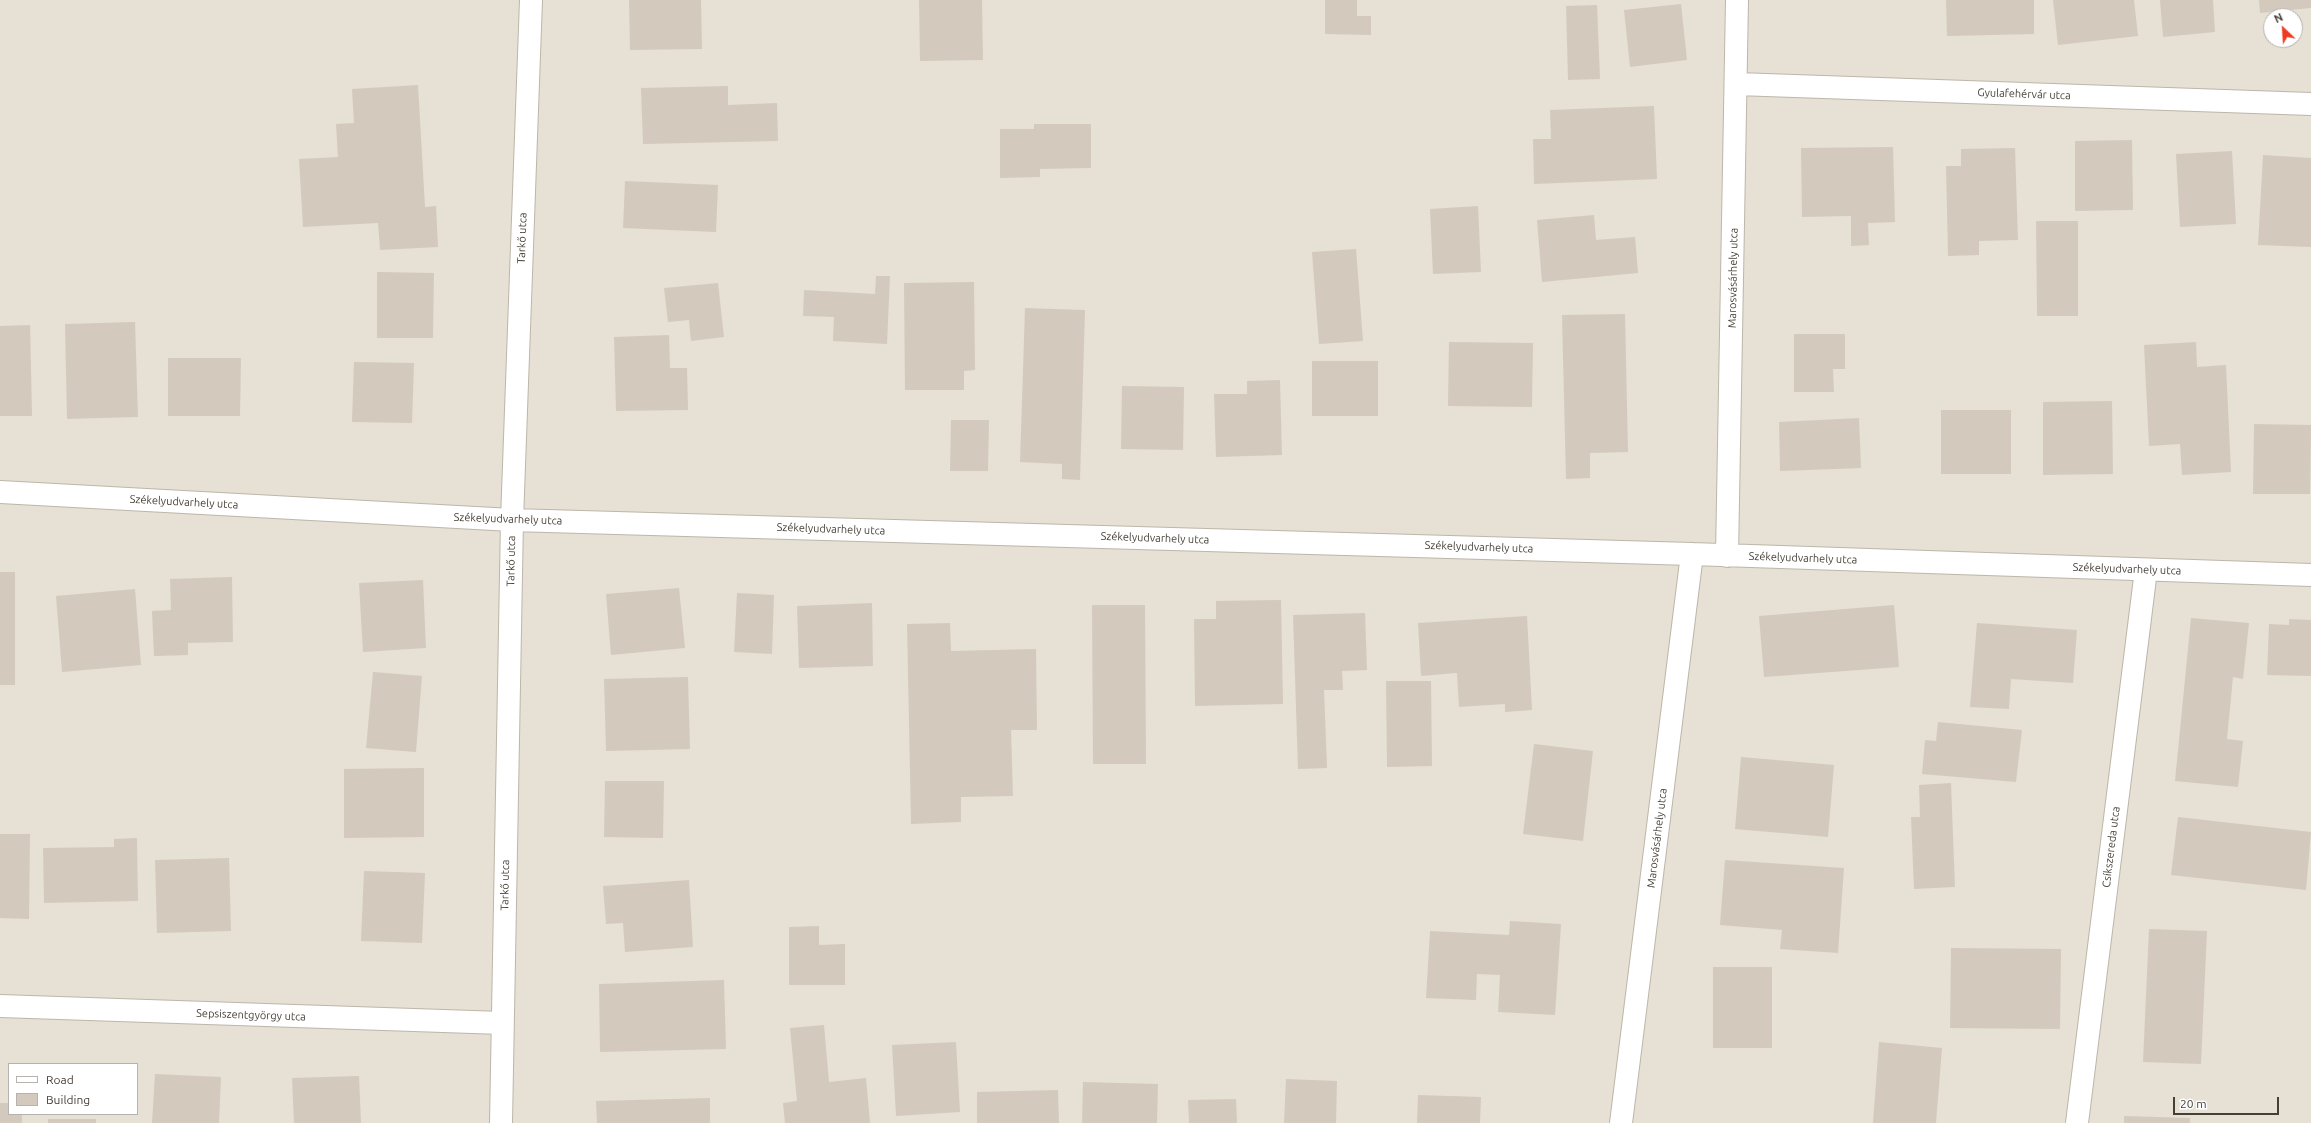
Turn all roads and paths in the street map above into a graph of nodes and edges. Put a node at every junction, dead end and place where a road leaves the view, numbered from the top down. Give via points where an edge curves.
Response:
1 (531, 0) edge
2 (1737, 0) edge
3 (1737, 84) junction
4 (2311, 104) edge
5 (0, 492) edge
6 (512, 520) junction
7 (1692, 554) junction
8 (1727, 556) junction
9 (2146, 570) junction
10 (2311, 575) edge
11 (0, 1006) edge
12 (502, 1023) junction
13 (500, 1123) edge
14 (1621, 1123) edge
15 (2077, 1123) edge

1 - 6 street, Tarkő utca
2 - 3 street, Marosvásárhely utca
3 - 4 street, Gyulafehérvár utca
3 - 8 street, Marosvásárhely utca
5 - 6 street, Székelyudvarhely utca
6 - 7 street, Székelyudvarhely utca
6 - 12 street, Tarkő utca
7 - 8 street, Székelyudvarhely utca
7 - 14 street, Marosvásárhely utca
8 - 9 street, Székelyudvarhely utca
9 - 10 street, Székelyudvarhely utca
9 - 15 street, Csíkszereda utca
11 - 12 street, Sepsiszentgyörgy utca
12 - 13 street, Tarkő utca

